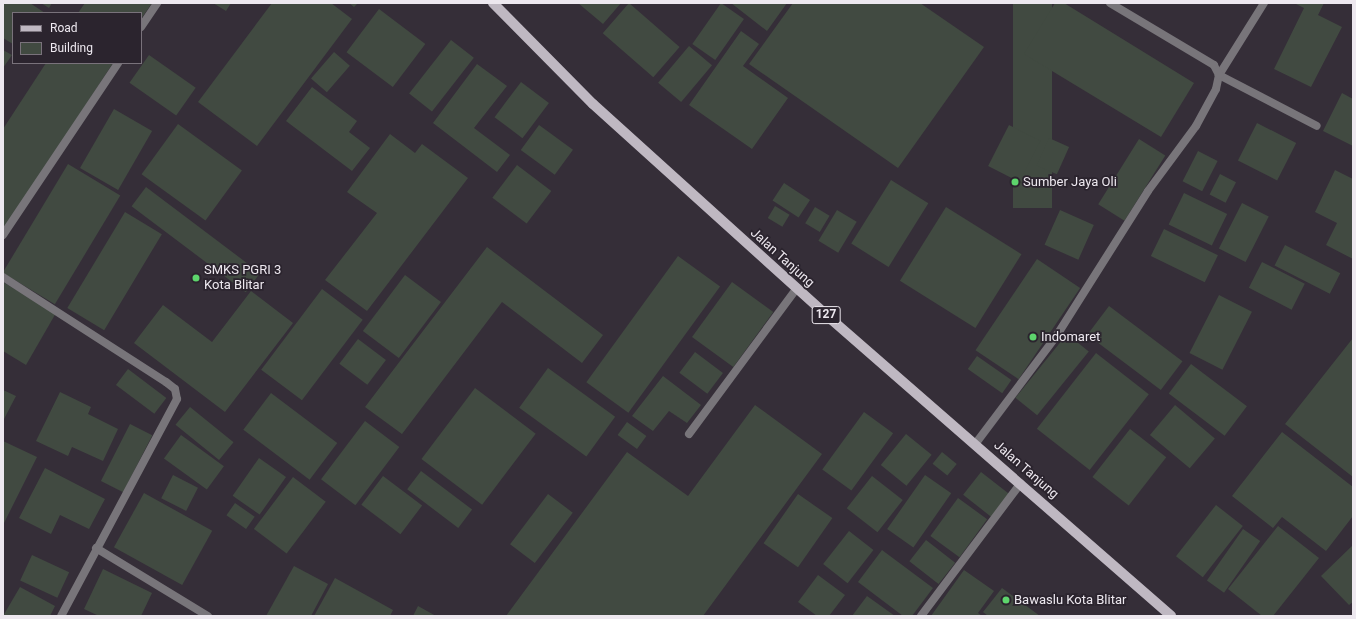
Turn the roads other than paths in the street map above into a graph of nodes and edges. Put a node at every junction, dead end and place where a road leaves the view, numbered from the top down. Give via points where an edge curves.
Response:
1 (157, 3) edge
2 (493, 3) edge
3 (1110, 3) edge
4 (1264, 3) edge
5 (142, 26) edge
6 (117, 64) edge
7 (1219, 75) junction
8 (1317, 126) dead end
9 (3, 235) edge
10 (3, 277) edge
11 (797, 288) junction
12 (689, 434) dead end
13 (976, 443) junction
14 (1021, 483) junction
15 (96, 548) junction
16 (61, 616) edge
17 (208, 616) edge
18 (921, 616) edge
19 (1171, 616) edge

1 - 5 street
2 - 11 main road, Jalan Tanjung / 127 via 593,104
3 - 7 street via 1205,58
4 - 7 street
6 - 9 street
7 - 8 street
7 - 13 street via 1211,100 1196,126 1148,191 1057,335
10 - 15 street via 175,389 177,399 172,410
11 - 12 street
11 - 13 main road, Jalan Tanjung / 127
13 - 14 main road, Jalan Tanjung / 127
14 - 18 street
14 - 19 main road, Jalan Tanjung / 127
15 - 16 street
15 - 17 street

